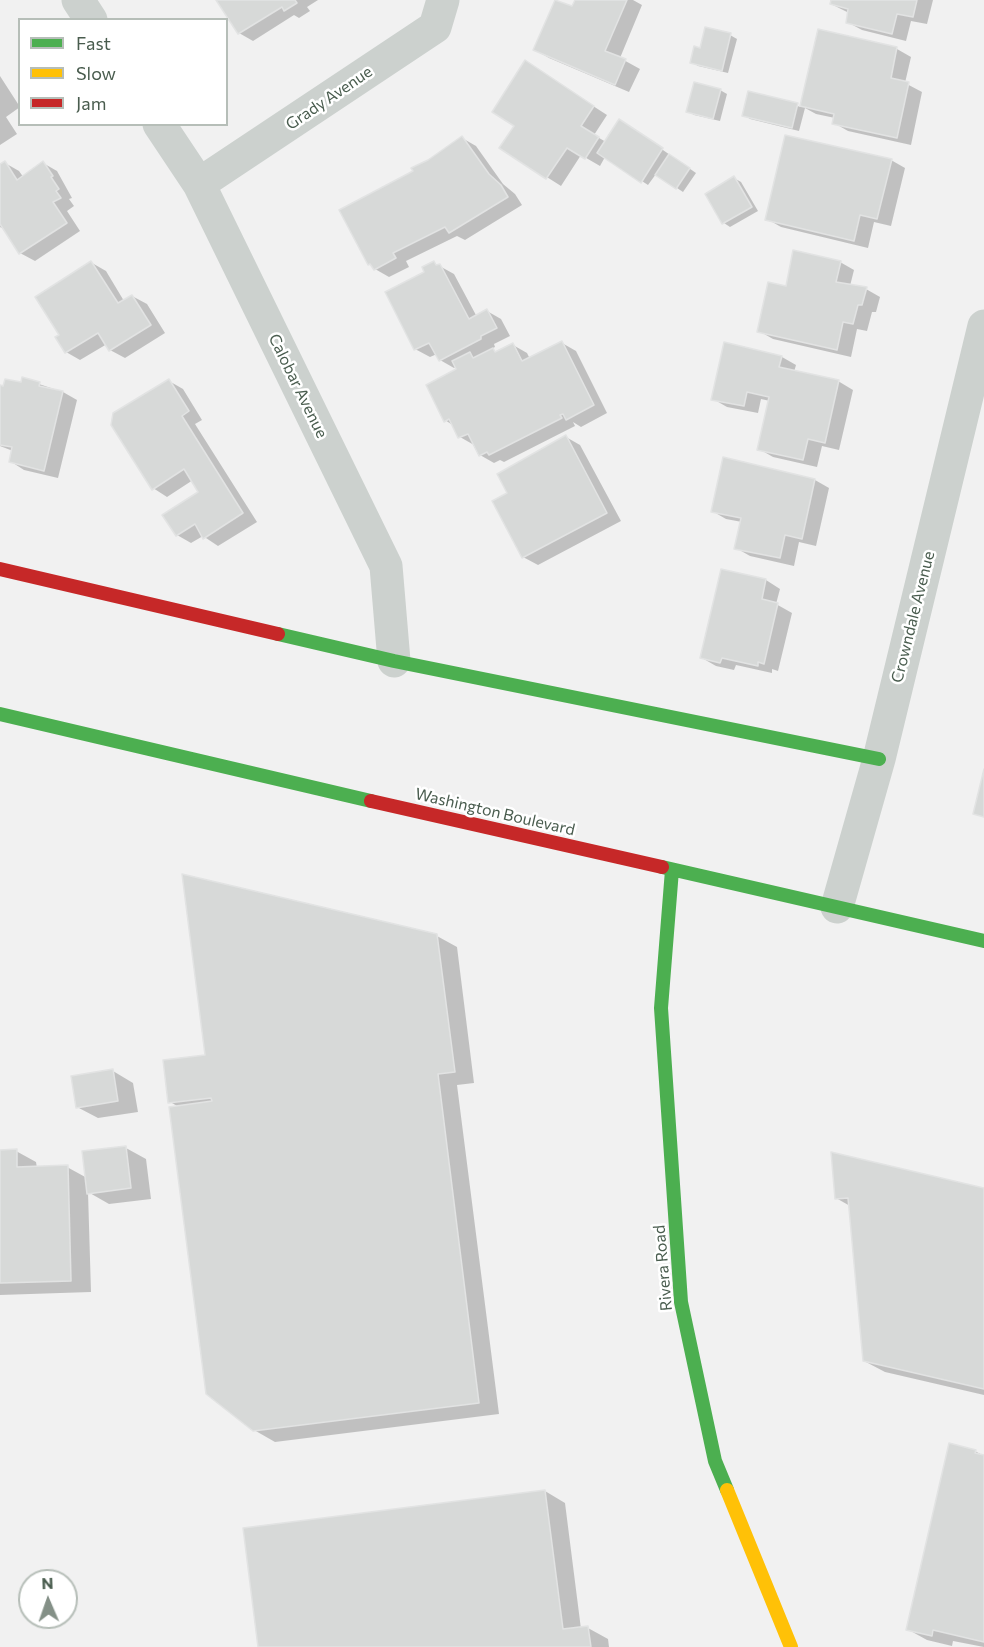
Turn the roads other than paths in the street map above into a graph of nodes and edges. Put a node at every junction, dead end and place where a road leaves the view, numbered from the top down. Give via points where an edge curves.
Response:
1 (78, 0) edge
2 (443, 0) edge
3 (90, 18) edge
4 (160, 126) edge
5 (199, 184) junction
6 (984, 326) edge
7 (0, 569) edge
8 (394, 661) junction
9 (0, 714) edge
10 (879, 759) junction
11 (672, 870) junction
12 (837, 907) junction
13 (984, 941) edge
14 (791, 1647) edge

1 - 3 street
2 - 5 street, Grady Avenue via 435,27
4 - 5 street, Calobar Avenue
5 - 8 street, Calobar Avenue via 386,566
6 - 10 street, Crowndale Avenue
7 - 8 street
8 - 10 street
9 - 11 street, Washington Boulevard
10 - 12 street, Crowndale Avenue
11 - 12 street, Washington Boulevard
11 - 14 street, Rivera Road via 661,1008 681,1302 715,1461
12 - 13 street, Washington Boulevard

